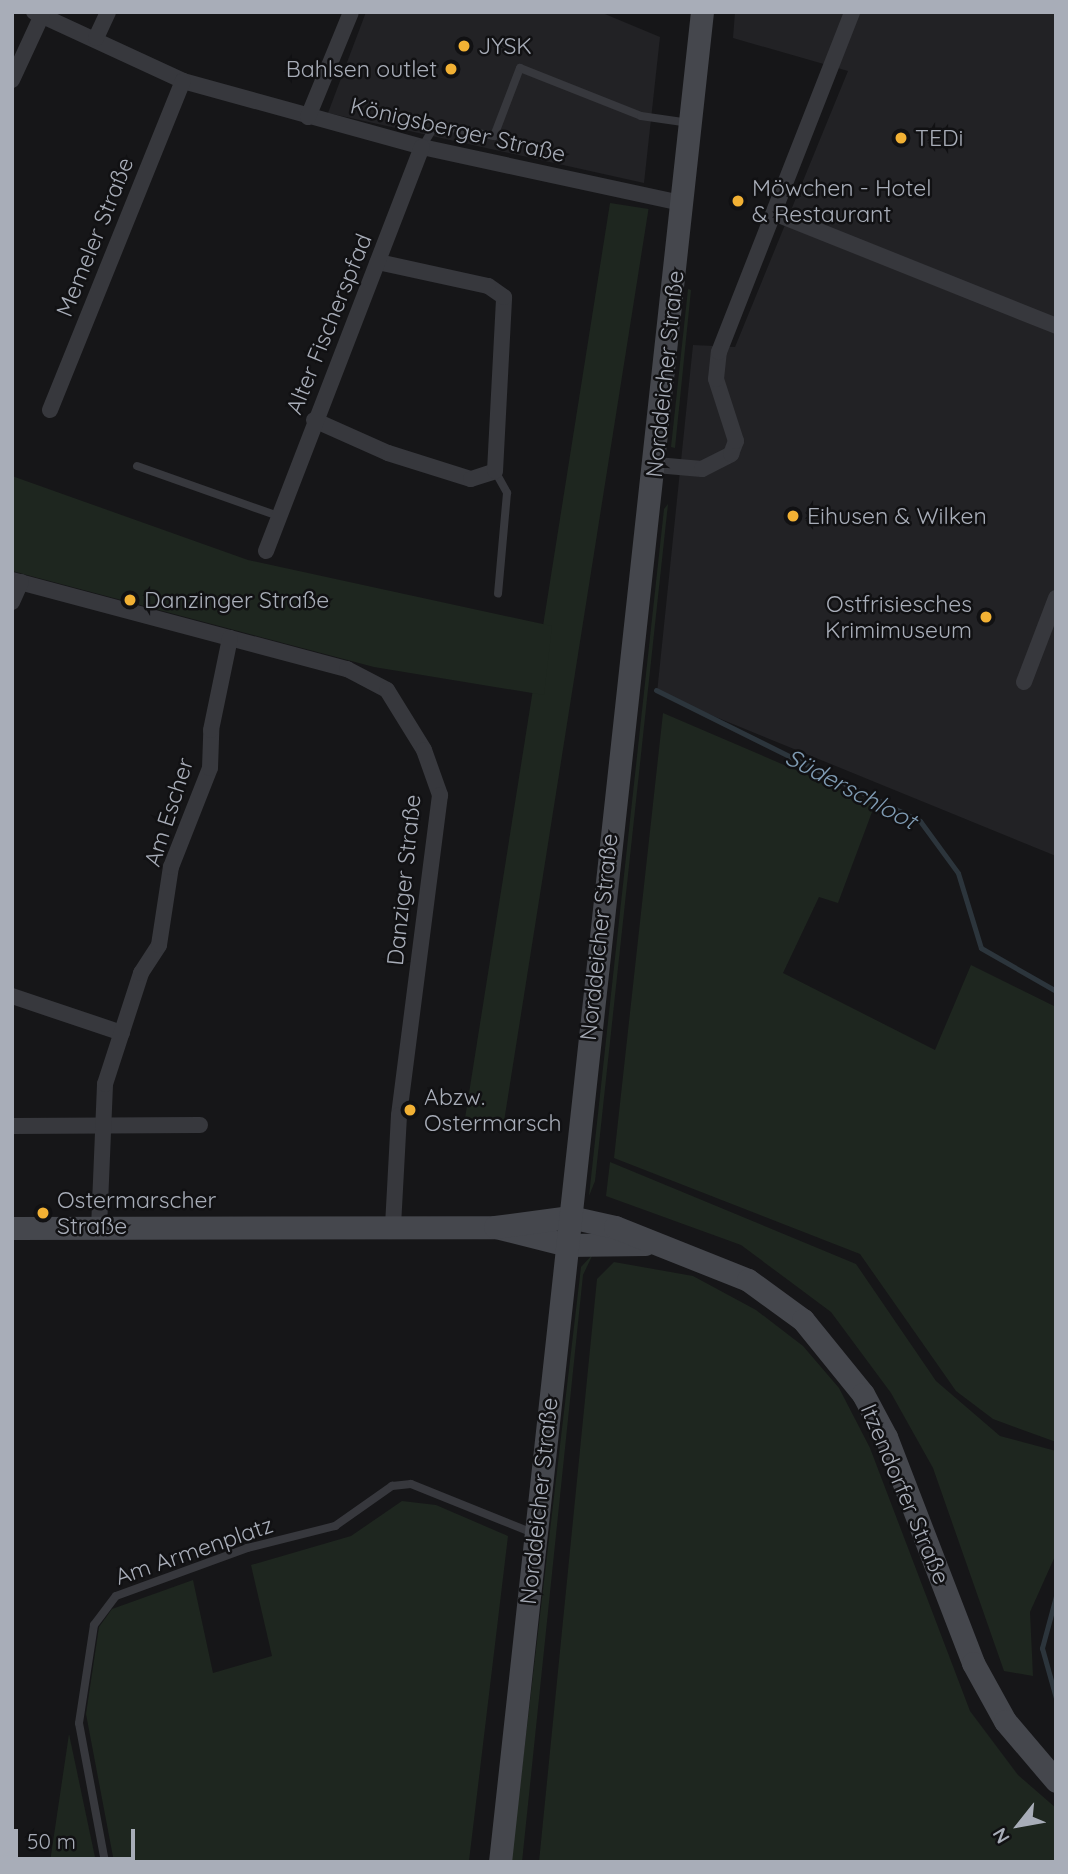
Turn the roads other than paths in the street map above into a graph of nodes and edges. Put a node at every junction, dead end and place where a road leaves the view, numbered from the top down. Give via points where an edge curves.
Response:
1 (108, 12) edge
2 (351, 12) edge
3 (702, 12) edge
4 (852, 12) edge
5 (38, 14) edge
6 (96, 38) junction
7 (12, 80) edge
8 (183, 81) junction
9 (308, 117) junction
10 (689, 123) junction
11 (422, 148) junction
12 (681, 203) junction
13 (774, 213) junction
14 (378, 262) junction
15 (1056, 326) edge
16 (50, 410) dead end
17 (314, 420) junction
18 (656, 465) junction
19 (137, 466) dead end
20 (495, 471) junction
21 (278, 516) junction
22 (266, 551) dead end
23 (17, 581) edge
24 (498, 594) dead end
25 (1056, 598) edge
26 (12, 602) edge
27 (230, 638) junction
28 (1024, 682) dead end
29 (12, 996) edge
30 (122, 1033) junction
31 (103, 1125) junction
32 (200, 1125) dead end
33 (12, 1126) edge
34 (569, 1217) junction
35 (12, 1227) edge
36 (393, 1227) junction
37 (495, 1227) junction
38 (99, 1228) junction
39 (659, 1243) junction
40 (567, 1245) junction
41 (536, 1533) junction
42 (1056, 1781) edge
43 (105, 1862) edge
44 (500, 1862) edge

1 - 6 street
2 - 9 street
3 - 10 main road, Norddeicher Straße
4 - 13 street
5 - 6 street, Königsberger Straße
5 - 7 street
6 - 8 street, Königsberger Straße
8 - 9 street, Königsberger Straße
8 - 16 street, Memeler Straße
9 - 11 street, Königsberger Straße
10 - 11 lane via 641,116 520,68 494,136 435,125
10 - 12 main road, Norddeicher Straße
11 - 12 street, Königsberger Straße
11 - 14 street, Alter Fischerspfad
12 - 18 main road, Norddeicher Straße
13 - 15 street
13 - 18 street via 719,352 716,379 736,441 731,454 702,469
14 - 17 street, Alter Fischerspfad
14 - 20 street via 488,286 504,297
17 - 20 street via 388,453 471,479
17 - 21 street, Alter Fischerspfad
18 - 34 main road, Norddeicher Straße
19 - 21 lane
20 - 24 lane via 507,493
21 - 22 street, Alter Fischerspfad
23 - 26 street
23 - 27 street, Danziger Straße
25 - 28 street
27 - 30 street, Am Escher via 211,730 211,768 171,867 159,945 141,973
27 - 36 street, Danziger Straße via 347,669 387,690 434,771 439,811 402,1091
29 - 30 street
30 - 31 street, Am Escher via 105,1084
31 - 32 street
31 - 33 street
31 - 38 street, Am Escher
34 - 37 main road
34 - 39 main road, Itzendorfer Straße
34 - 40 main road, Norddeicher Straße
35 - 38 main road
36 - 37 main road
36 - 38 main road
37 - 40 main road
39 - 40 main road, Itzendorfer Straße
39 - 42 main road, Itzendorfer Straße via 748,1280 803,1320 836,1356 886,1437 973,1664 1005,1721
40 - 41 main road, Norddeicher Straße
41 - 43 lane, Am Armenplatz via 411,1484 392,1486 335,1526 247,1548 116,1596 94,1625 79,1723
41 - 44 main road, Norddeicher Straße

